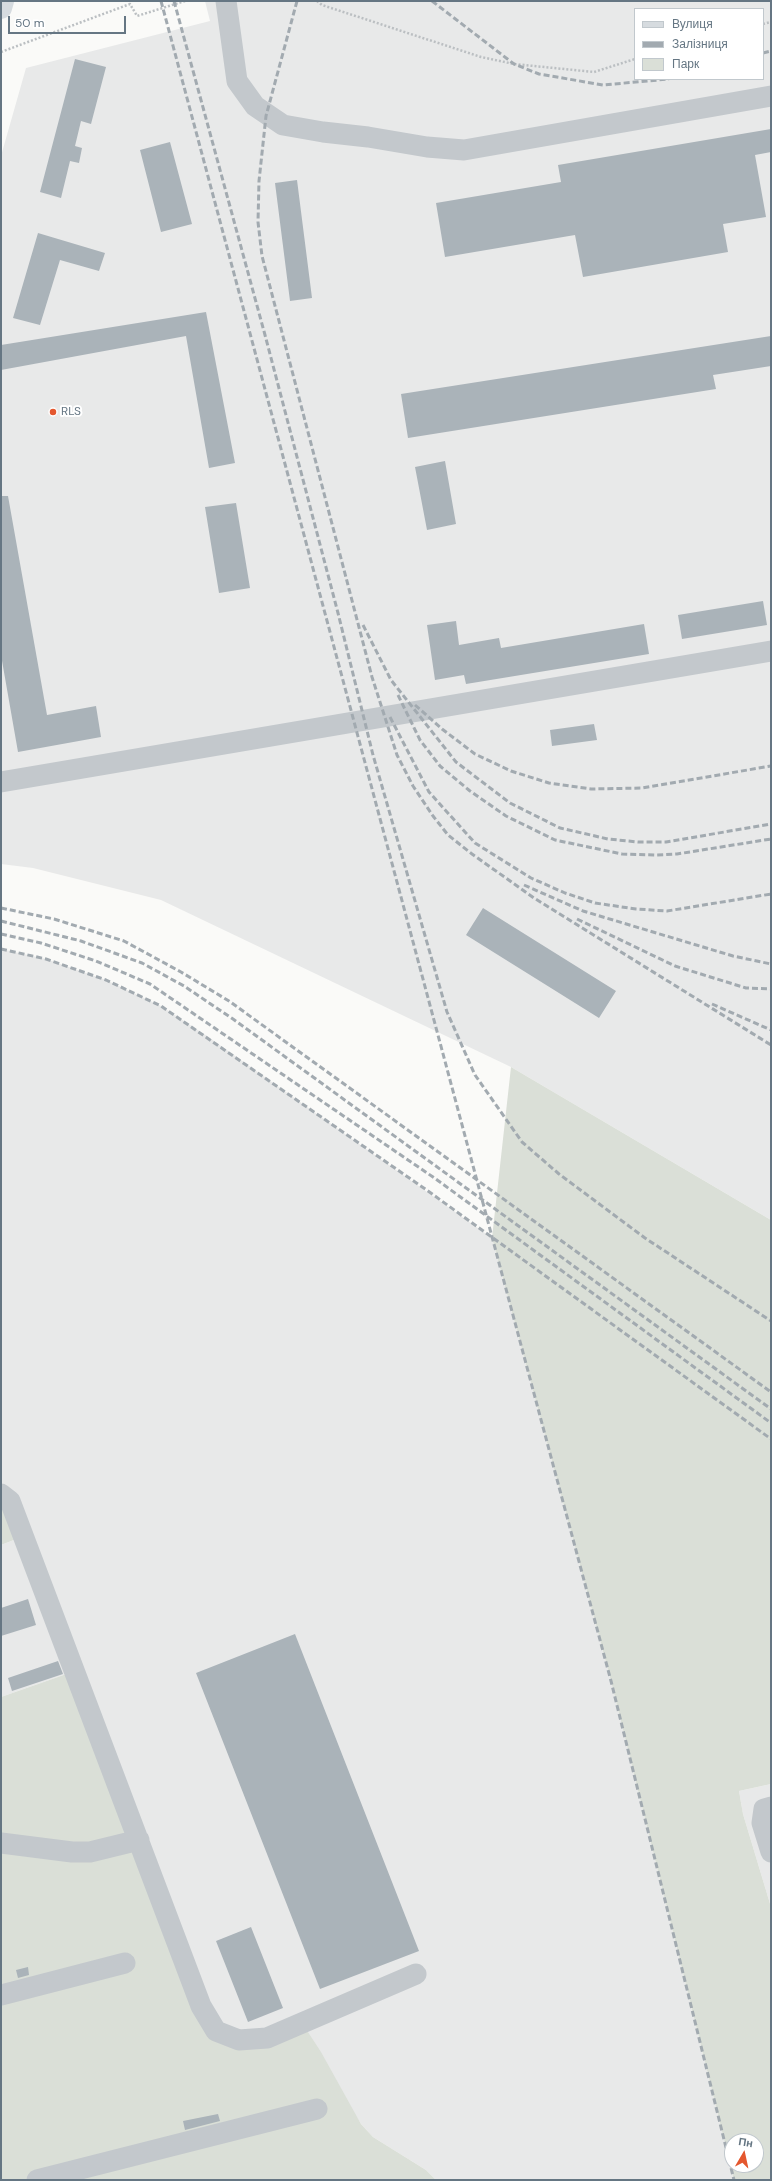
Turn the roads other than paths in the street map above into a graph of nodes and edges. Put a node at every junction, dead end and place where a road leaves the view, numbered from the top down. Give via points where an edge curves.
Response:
1 (3, 1) edge
2 (226, 1) edge
3 (1, 8) edge
4 (771, 96) edge
5 (771, 651) edge
6 (1, 782) edge
7 (1, 1494) edge
8 (771, 1807) edge
9 (139, 1840) junction
10 (1, 1843) edge
11 (771, 1852) edge
12 (125, 1963) dead end
13 (416, 1974) dead end
14 (1, 1995) edge
15 (317, 2109) dead end
16 (37, 2180) edge

1 - 3 main road
2 - 4 street via 237,81 255,106 283,125 323,132 464,150
5 - 6 street
7 - 9 street via 10,1501
8 - 11 street via 764,1809 762,1823
9 - 10 street via 90,1852
9 - 13 street via 201,2006 216,2031 239,2040 267,2038
12 - 14 street
15 - 16 street

